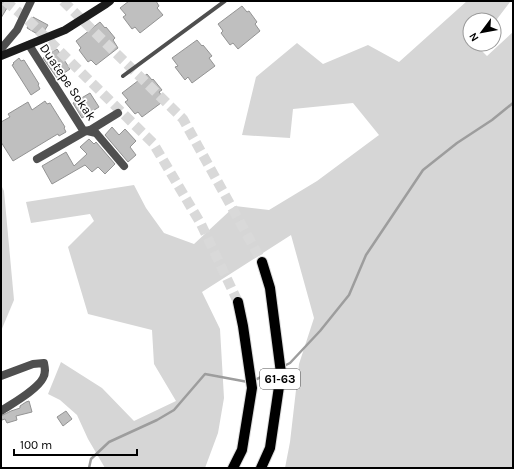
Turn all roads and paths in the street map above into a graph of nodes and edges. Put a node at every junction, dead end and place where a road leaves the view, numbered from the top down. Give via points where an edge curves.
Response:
1 (31, 1) edge
2 (110, 1) edge
3 (225, 1) edge
4 (29, 45) junction
5 (1, 49) edge
6 (1, 56) edge
7 (123, 76) dead end
8 (118, 113) dead end
9 (88, 131) junction
10 (37, 159) dead end
11 (124, 166) dead end
12 (262, 262) tunnel mouth
13 (238, 302) tunnel mouth
14 (1, 376) edge
15 (1, 411) edge
16 (233, 468) edge
17 (261, 468) edge

1 - 5 street via 16,30
2 - 4 street via 65,30
3 - 7 lane
4 - 6 street
4 - 9 street, Duatepe Sokak via 82,130
8 - 9 street, Duatepe Sokak
9 - 10 street, Duatepe Sokak
9 - 11 street, Duatepe Sokak via 96,133
12 - 17 main road, 61-63 via 270,288 281,373 270,448
13 - 16 main road, 61-63 via 244,326 252,388 242,450
14 - 15 street via 33,364 44,363 46,369 44,378 35,388

